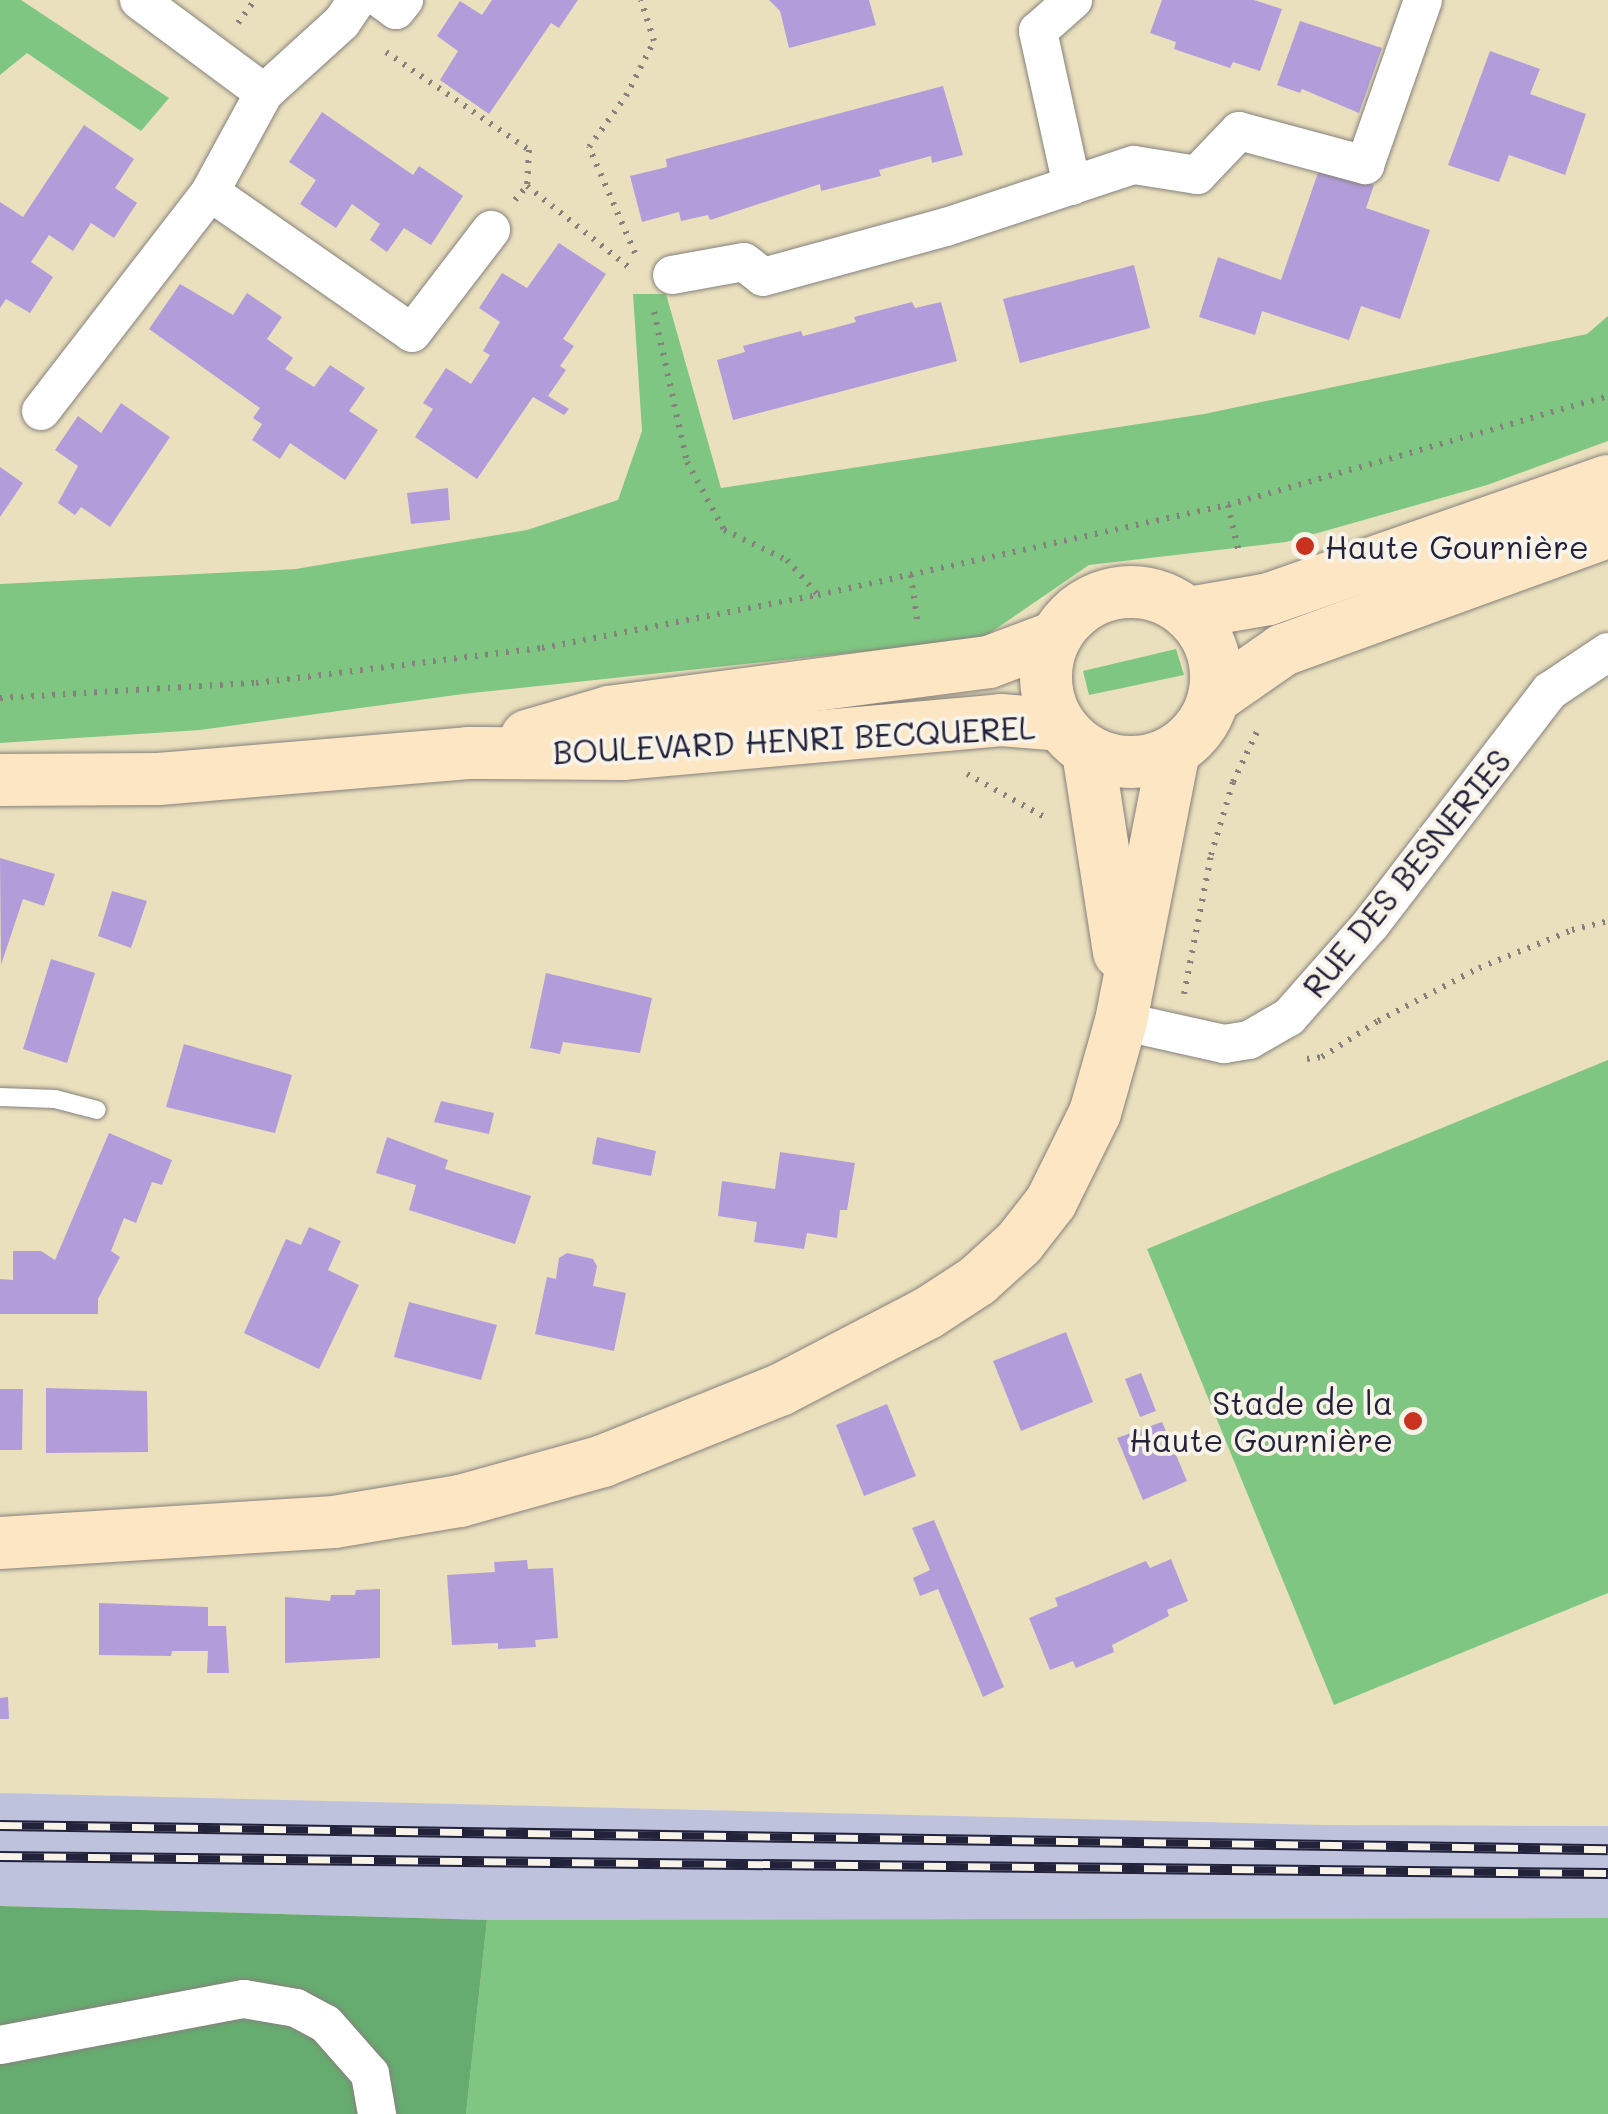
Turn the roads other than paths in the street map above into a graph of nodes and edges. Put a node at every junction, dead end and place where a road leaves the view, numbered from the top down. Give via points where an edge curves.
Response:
1 (139, 0) edge
2 (382, 0) edge
3 (404, 0) edge
4 (1073, 0) edge
5 (1423, 0) edge
6 (349, 11) edge
7 (264, 92) junction
8 (1072, 186) junction
9 (210, 192) junction
10 (491, 230) road end
11 (660, 279) road end
12 (41, 411) dead end
13 (1608, 481) edge
14 (1608, 532) edge
15 (1188, 612) junction
16 (1055, 637) junction
17 (1608, 652) edge
18 (1214, 698) junction
19 (1074, 738) junction
20 (1174, 752) junction
21 (468, 753) junction
22 (0, 780) edge
23 (1123, 1007) junction
24 (0, 1097) edge
25 (97, 1110) dead end
26 (0, 1544) edge
27 (0, 2044) edge
28 (378, 2114) edge

1 - 7 street
2 - 3 street via 396,10
4 - 8 street via 1038,30
5 - 8 street via 1365,165 1239,131 1197,175 1134,165
6 - 7 street
7 - 9 street
8 - 11 street via 763,277 744,262
9 - 10 street via 412,332
9 - 12 street
13 - 15 main road via 1269,598
14 - 18 main road via 1283,650
15 - 16 main road via 1154,595 1115,592 1090,601
15 - 18 main road via 1213,652
16 - 19 main road via 1046,681
16 - 21 main road, BOULEVARD HENRI BECQUEREL via 989,662 609,712
17 - 23 street, RUE DES BESNERIES via 1550,691 1371,924 1289,1017 1249,1040 1224,1044
18 - 20 main road via 1199,728
19 - 20 main road via 1116,762 1146,762
19 - 21 main road, BOULEVARD HENRI BECQUEREL via 1001,720 622,754
19 - 23 main road
20 - 23 main road
21 - 22 main road, BOULEVARD HENRI BECQUEREL via 159,778
23 - 26 main road via 1095,1113 1074,1163 1019,1243 928,1313 780,1390 602,1461 444,1504 334,1522
24 - 25 lane via 55,1098
27 - 28 street via 244,1998 296,2008 326,2024 370,2074

